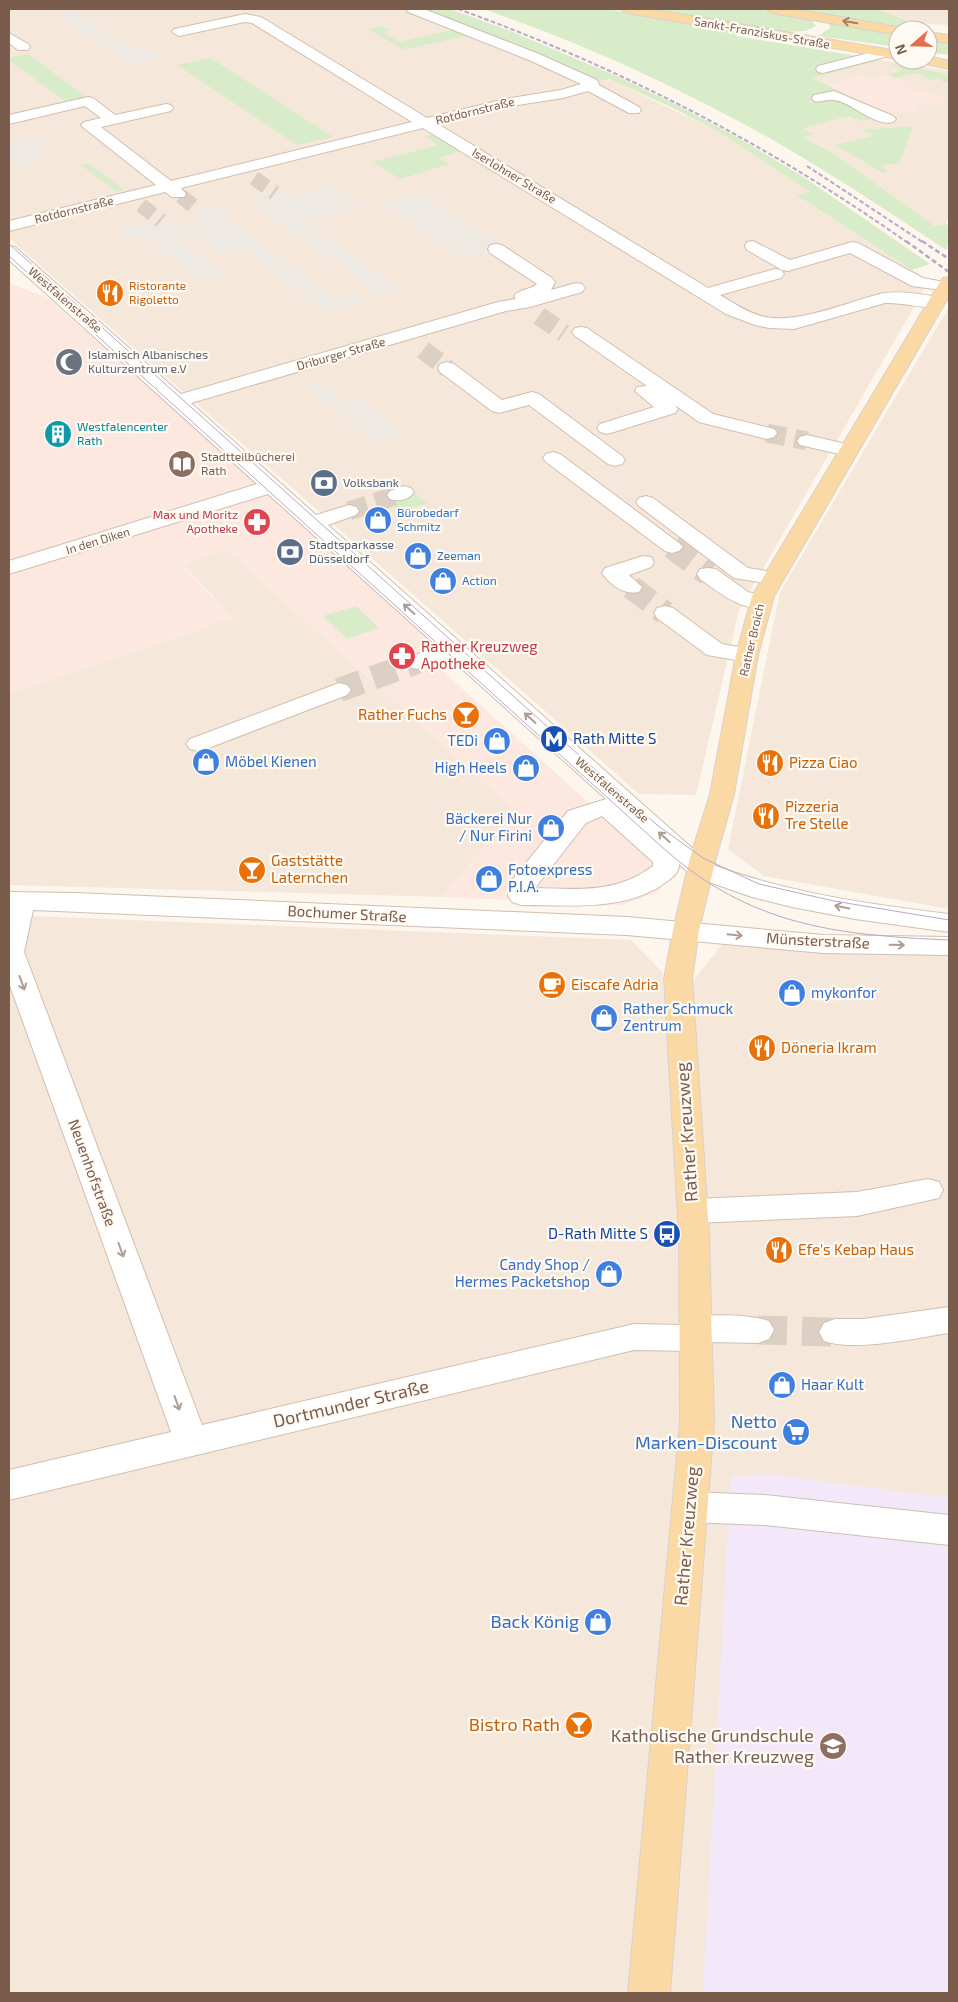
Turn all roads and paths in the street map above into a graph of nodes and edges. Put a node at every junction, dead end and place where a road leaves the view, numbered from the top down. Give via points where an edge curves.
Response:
1 (414, 9) edge
2 (627, 9) edge
3 (772, 9) edge
4 (792, 12) junction
5 (888, 29) edge
6 (179, 32) dead end
7 (770, 35) junction
8 (9, 37) edge
9 (23, 47) dead end
10 (888, 54) edge
11 (888, 55) edge
12 (823, 69) dead end
13 (591, 87) junction
14 (819, 98) dead end
15 (166, 108) dead end
16 (634, 110) dead end
17 (9, 119) edge
18 (888, 119) dead end
19 (113, 120) junction
20 (425, 123) junction
21 (174, 192) junction
22 (9, 226) edge
23 (753, 246) dead end
24 (496, 249) dead end
25 (9, 251) edge
26 (775, 274) dead end
27 (576, 288) dead end
28 (944, 291) edge
29 (706, 294) junction
30 (504, 306) junction
31 (539, 316) tunnel mouth
32 (403, 335) junction
33 (423, 350) tunnel mouth
34 (294, 367) junction
35 (447, 368) tunnel mouth
36 (314, 383) dead end
37 (178, 402) junction
38 (607, 428) dead end
39 (767, 433) tunnel mouth
40 (806, 441) tunnel mouth
41 (848, 450) junction
42 (553, 458) dead end
43 (615, 460) dead end
44 (272, 486) junction
45 (646, 502) dead end
46 (348, 511) tunnel mouth
47 (312, 523) junction
48 (672, 547) tunnel mouth
49 (643, 562) dead end
50 (9, 568) edge
51 (708, 574) tunnel mouth
52 (772, 578) junction
53 (631, 587) tunnel mouth
54 (761, 602) junction
55 (665, 613) tunnel mouth
56 (454, 649) junction
57 (747, 654) junction
58 (417, 662) tunnel mouth
59 (339, 690) tunnel mouth
60 (198, 744) dead end
61 (701, 870) junction
62 (521, 896) joint
63 (15, 902) edge
64 (949, 923) edge
65 (686, 930) junction
66 (949, 946) edge
67 (928, 1190) dead end
68 (692, 1211) junction
69 (949, 1320) edge
70 (758, 1330) tunnel mouth
71 (835, 1332) tunnel mouth
72 (695, 1334) junction
73 (191, 1442) junction
74 (9, 1485) edge
75 (690, 1507) junction
76 (949, 1530) edge
77 (649, 1993) edge

1 - 13 street via 553,65 592,83
2 - 7 main road, Sankt-Franziskus-Straße
3 - 4 main road, Sankt-Franziskus-Straße
5 -> 4 main road, Sankt-Franziskus-Straße
4 - 7 main road via 816,20 820,25 810,32
6 - 20 street, Iserlohner Straße via 245,18 256,20
7 - 10 main road, Sankt-Franziskus-Straße
8 - 9 street
11 - 12 street
13 - 16 street
13 - 20 street, Rotdornstraße via 504,103
14 - 18 street via 840,96
15 - 19 street
17 - 19 street via 88,101
19 - 21 street via 89,125
20 - 21 street, Rotdornstraße
20 - 29 street, Iserlohner Straße
21 - 22 street, Rotdornstraße via 131,198
23 - 28 street via 788,266 852,247 918,282
24 - 30 street via 547,285
25 - 37 street, Westfalenstraße
26 - 29 street
27 - 30 street
28 - 29 street, Iserlohner Straße via 892,297 794,324 755,320
28 - 41 main road, Rather Broich
30 - 31 street via 531,310
30 - 32 street, Driburger Straße
32 - 33 street
32 - 34 street, Driburger Straße
34 - 36 street
34 - 37 street, Driburger Straße
35 - 43 street via 500,407 532,398
37 - 44 street, Westfalenstraße
38 - 39 street via 668,409 573,332 706,418
40 - 41 street
41 - 52 main road, Rather Broich
42 - 48 street
44 - 47 street, Westfalenstraße
44 - 50 street, In den Diken
45 - 52 street via 742,573
46 - 47 street
56 -> 47 street, Westfalenstraße
49 - 53 street via 613,573
51 - 54 street via 740,597
52 - 54 main road, Rather Broich
54 - 57 main road, Rather Broich
55 - 57 street via 714,650
56 - 58 street
61 -> 56 street, Westfalenstraße
57 - 61 main road, Rather Broich via 722,794
59 - 60 street
64 -> 61 street, Münsterstraße via 788,897
61 - 65 main road, Rather Broich
62 - 62 street via 522,884 577,817 605,806 666,859 666,869 654,880 622,894 607,897
63 - 65 street, Bochumer Straße via 75,902
63 -> 73 street, Neuenhofstraße via 11,952
65 -> 66 street, Münsterstraße via 823,944
65 - 68 main road, Rather Kreuzweg via 678,994
67 - 68 street via 857,1204
68 - 72 main road, Rather Kreuzweg
69 - 71 street via 863,1332
70 - 72 street, Dortmunder Straße
72 - 73 street, Dortmunder Straße via 634,1337
72 - 75 main road, Rather Kreuzweg via 697,1422
73 - 74 street, Dortmunder Straße
75 - 76 street via 764,1510
75 - 77 main road, Rather Kreuzweg

